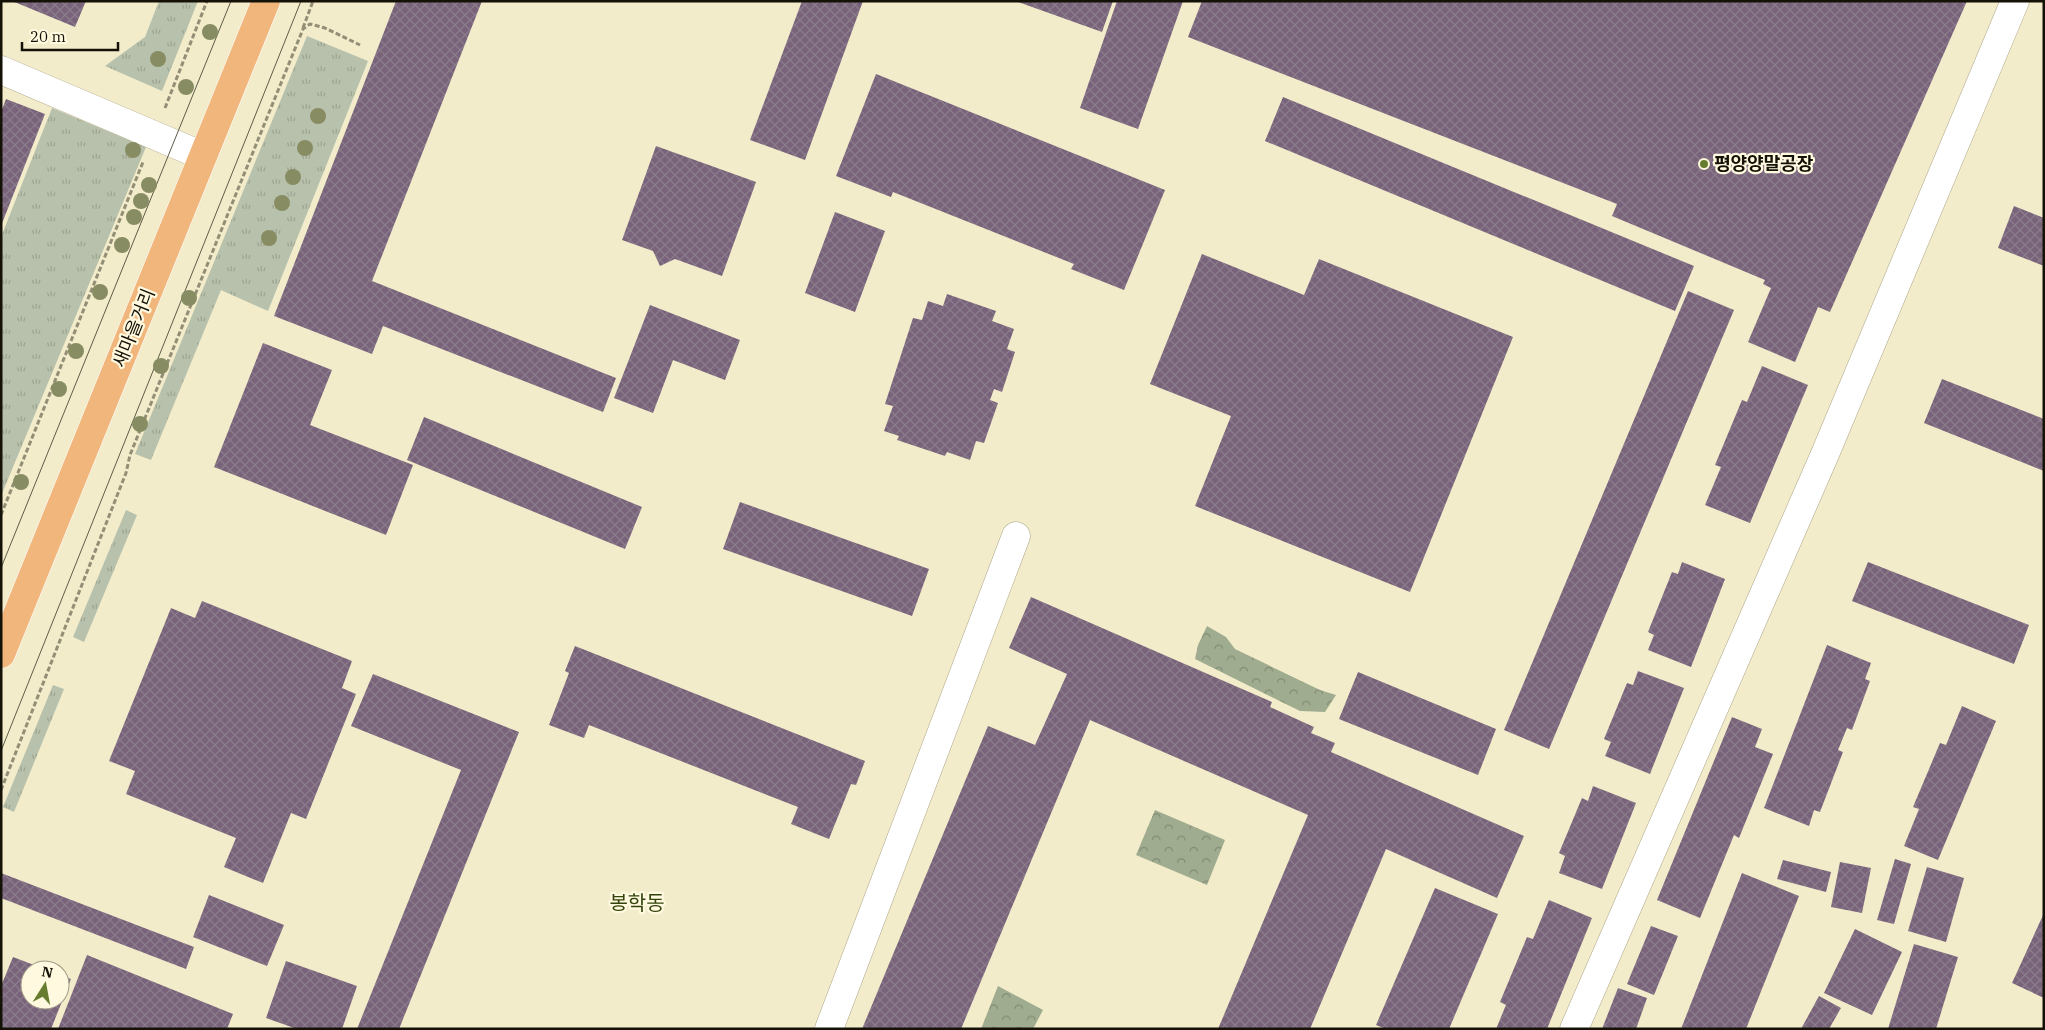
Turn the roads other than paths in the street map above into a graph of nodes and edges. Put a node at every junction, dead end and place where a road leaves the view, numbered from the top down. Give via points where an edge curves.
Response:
1 (266, 1) edge
2 (2015, 1) edge
3 (1, 70) edge
4 (203, 156) junction
5 (1016, 536) dead end
6 (1, 654) edge
7 (829, 1029) edge
8 (1574, 1029) edge

1 - 4 main road, 새마을거리
2 - 8 street via 1825,454
3 - 4 street
4 - 6 main road, 새마을거리
5 - 7 street

